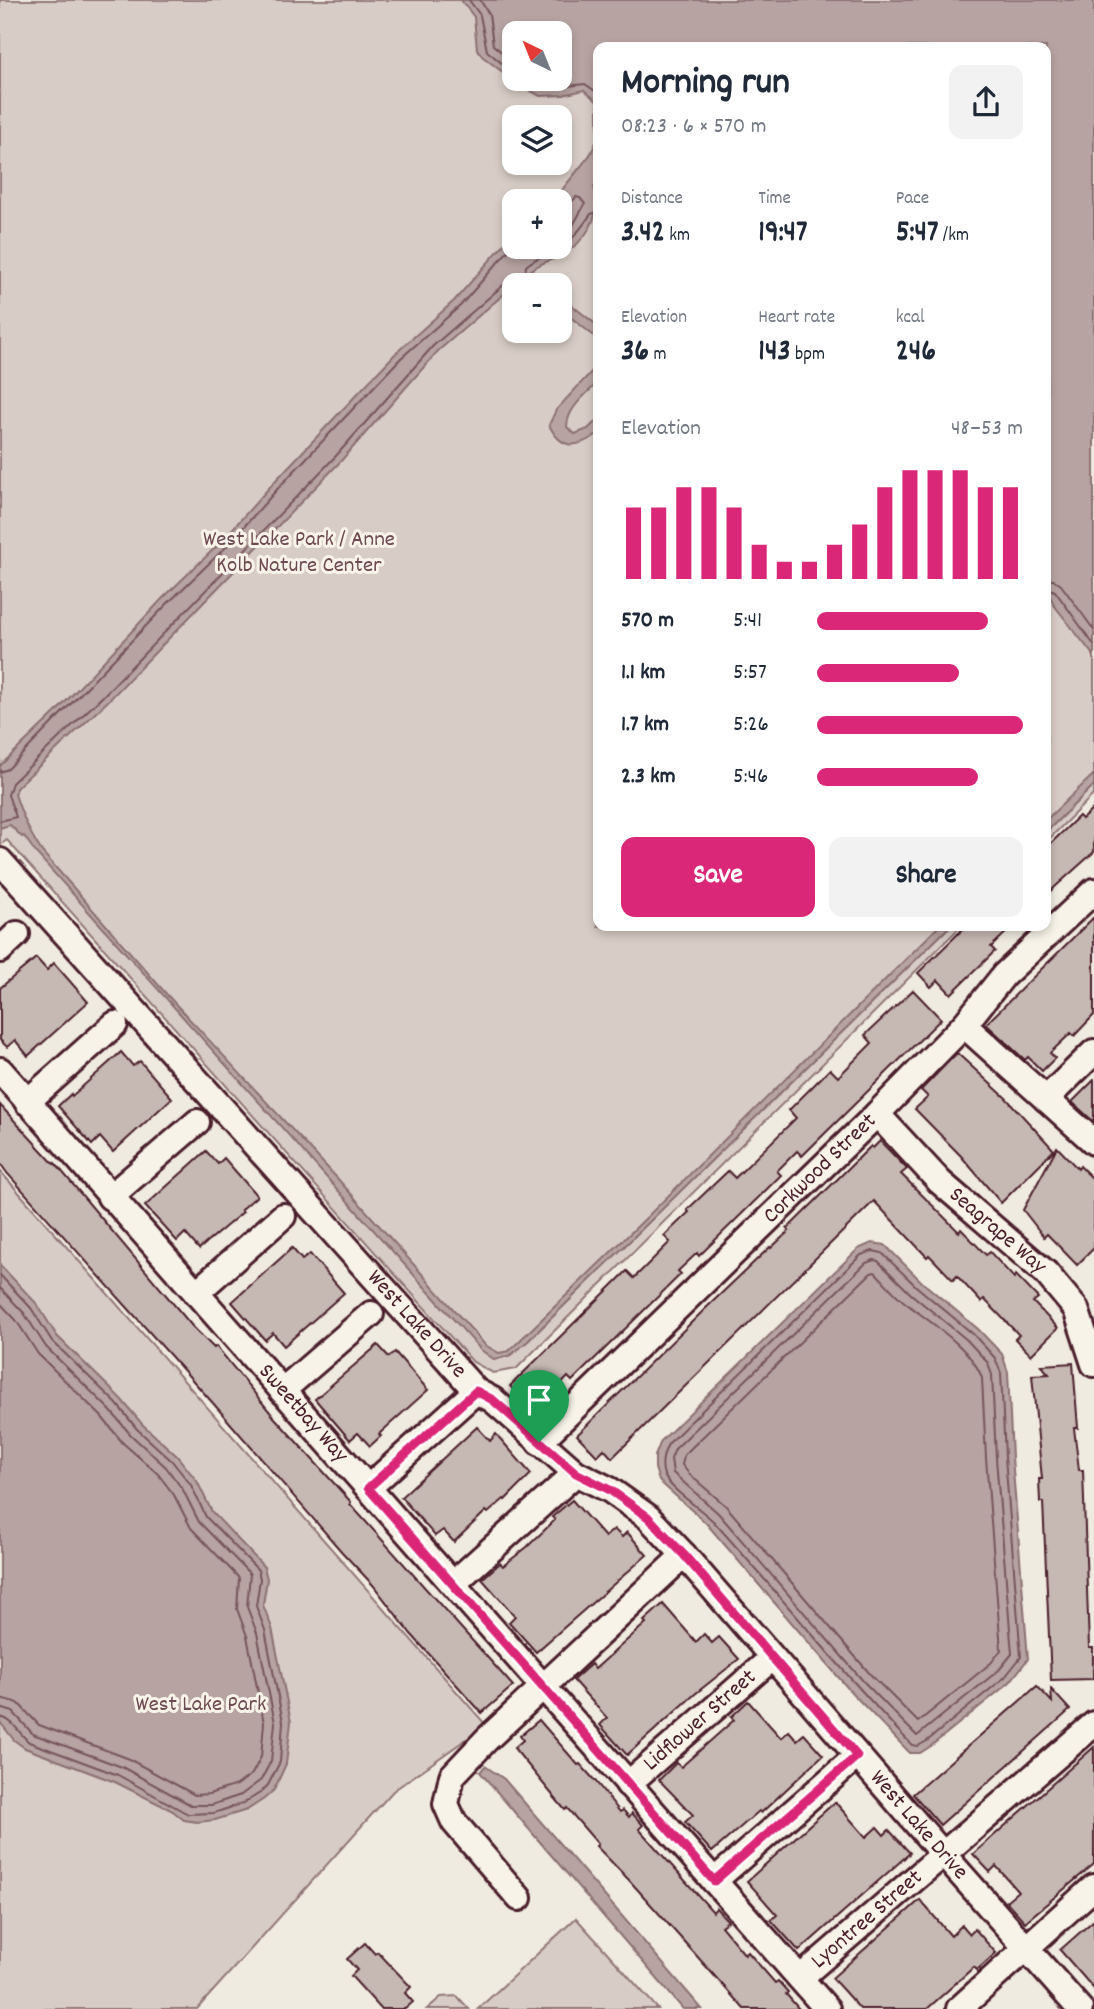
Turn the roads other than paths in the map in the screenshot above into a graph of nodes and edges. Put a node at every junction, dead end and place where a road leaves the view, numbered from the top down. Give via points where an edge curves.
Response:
1 (0, 861) edge
2 (1094, 891) edge
3 (115, 1024) dead end
4 (964, 1025) junction
5 (1094, 1052) edge
6 (0, 1070) edge
7 (1046, 1099) junction
8 (27, 1102) junction
9 (877, 1114) junction
10 (197, 1122) dead end
11 (1094, 1142) edge
12 (110, 1197) junction
13 (283, 1216) dead end
14 (196, 1293) junction
15 (371, 1314) dead end
16 (1094, 1364) edge
17 (282, 1391) junction
18 (476, 1391) junction
19 (539, 1442) junction
20 (576, 1473) junction
21 (368, 1488) junction
22 (684, 1555) junction
23 (453, 1583) junction
24 (772, 1658) junction
25 (544, 1685) junction
26 (1094, 1724) edge
27 (857, 1756) junction
28 (628, 1784) junction
29 (942, 1853) junction
30 (714, 1881) junction
31 (1094, 1887) edge
32 (519, 1898) dead end
33 (1027, 1949) junction
34 (800, 1978) junction
35 (827, 2009) edge
36 (959, 2009) edge
37 (1080, 2009) edge

1 - 18 street, West Lake Drive
2 - 4 street, Corkwood Street via 1004,975
3 - 8 street
4 - 7 street
4 - 9 street, Corkwood Street
5 - 7 street
6 - 8 street, Sweetbay Way
7 - 11 street
8 - 12 street, Sweetbay Way
9 - 16 street, Seagrape Way via 940,1182 1046,1273 1076,1309
9 - 19 street, Corkwood Street
10 - 12 street
12 - 14 street, Sweetbay Way
13 - 14 street
14 - 17 street, Sweetbay Way
15 - 17 street
17 - 21 street, Sweetbay Way
18 - 19 street, West Lake Drive via 493,1400
18 - 21 street
19 - 20 street, West Lake Drive
20 - 22 street, West Lake Drive via 648,1517
20 - 23 street
21 - 23 street, Sweetbay Way
22 - 24 street, West Lake Drive
22 - 25 street
23 - 25 street, Sweetbay Way
24 - 27 street, West Lake Drive
24 - 28 street, Lidflower Street
25 - 28 street, Sweetbay Way
25 - 32 street via 452,1776 446,1804 454,1822
26 - 29 street, Lyontree Street
27 - 29 street, West Lake Drive
27 - 30 street
28 - 30 street, Sweetbay Way
29 - 33 street, West Lake Drive
29 - 34 street, Lyontree Street
30 - 34 street, Sweetbay Way
31 - 33 street
33 - 36 street
33 - 37 street, West Lake Drive
34 - 35 street, Sweetbay Way

